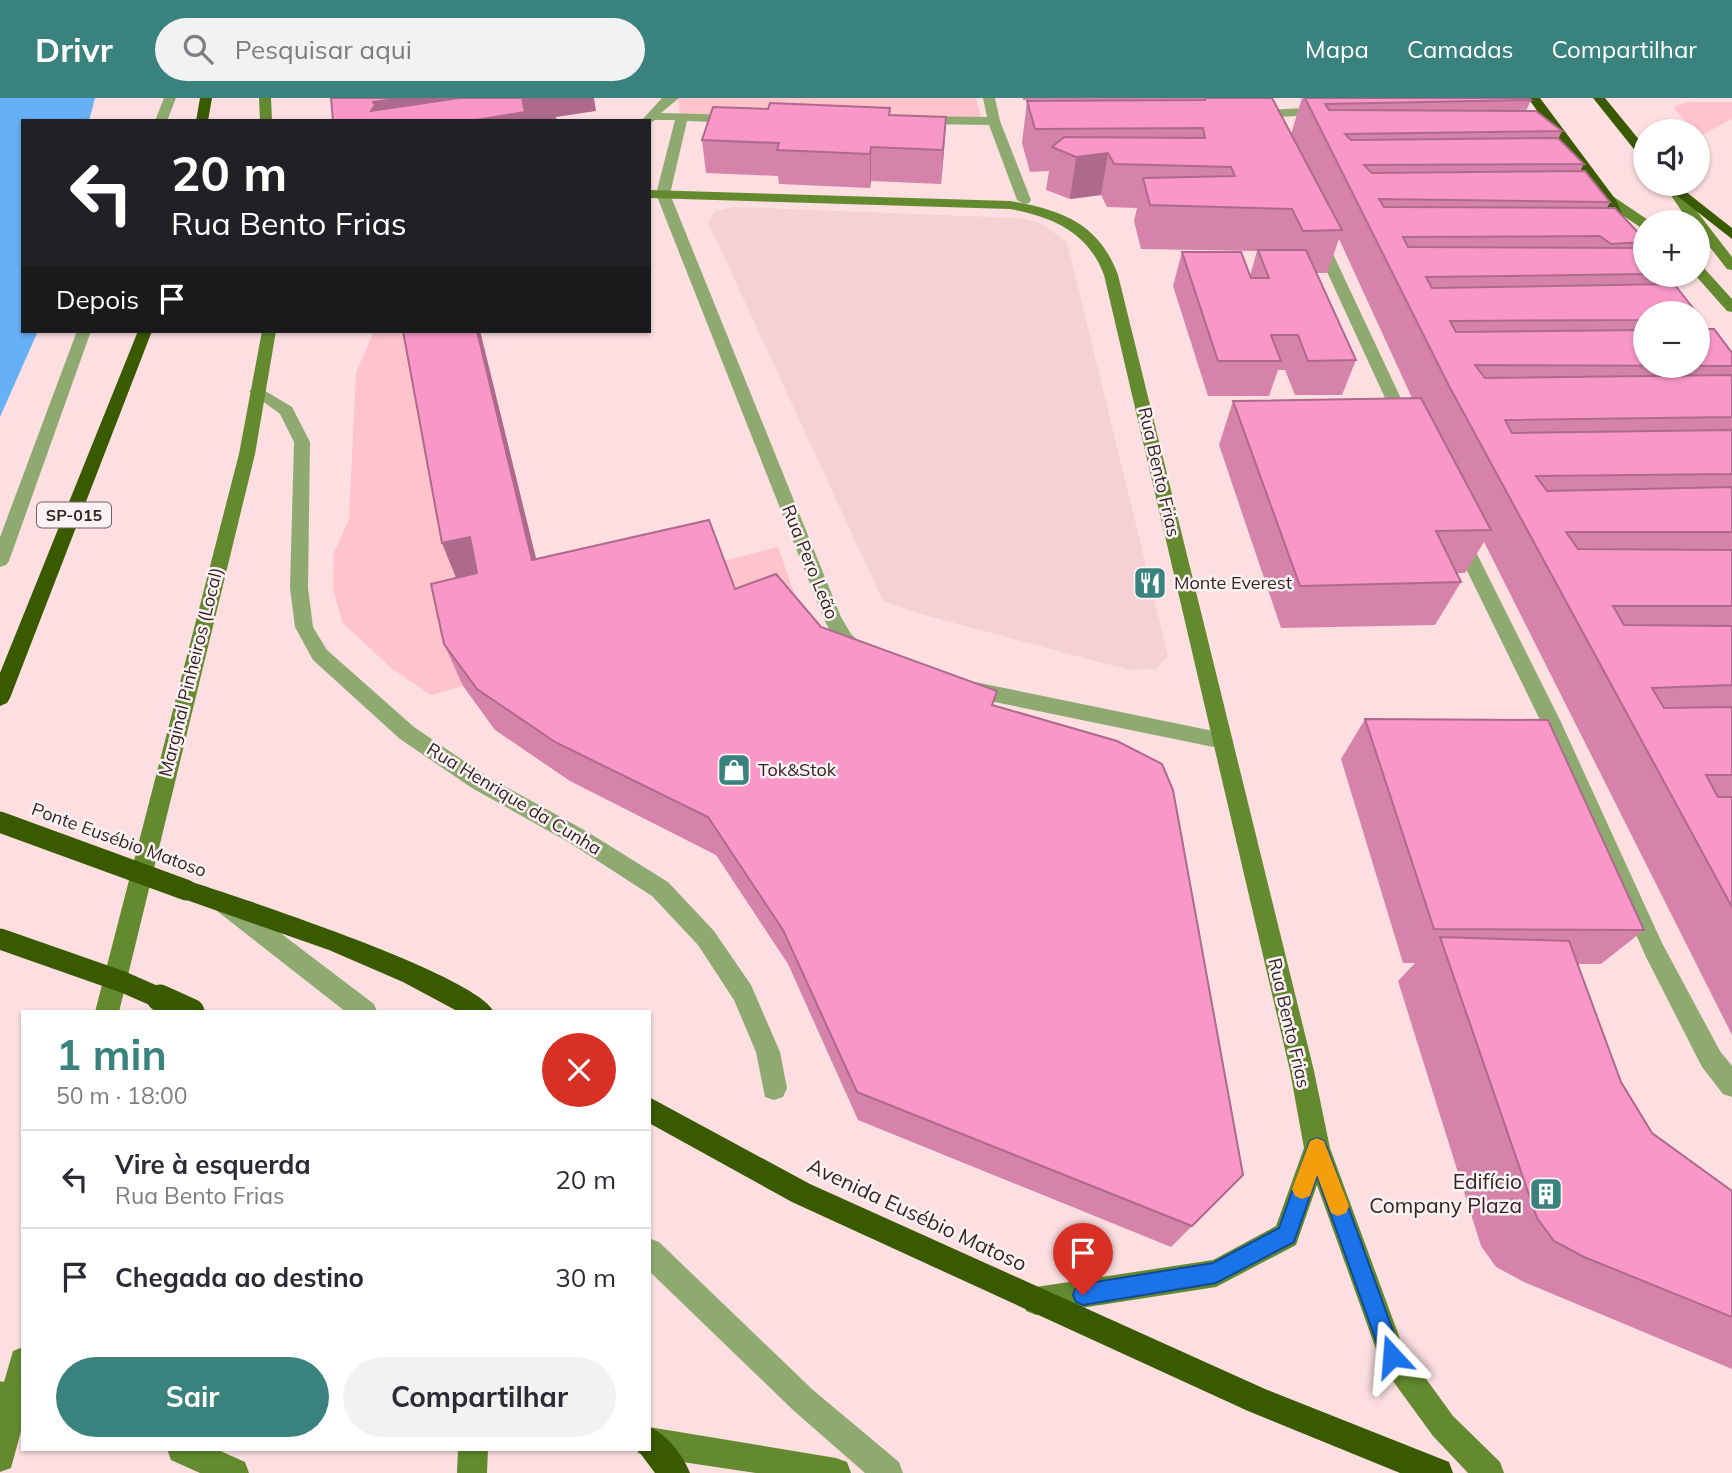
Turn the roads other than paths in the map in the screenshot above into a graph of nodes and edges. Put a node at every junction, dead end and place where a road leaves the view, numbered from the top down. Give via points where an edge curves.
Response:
1 (170, 98) edge
2 (206, 98) edge
3 (265, 98) edge
4 (648, 98) edge
5 (673, 98) edge
6 (989, 98) edge
7 (1534, 98) edge
8 (1599, 98) edge
9 (1259, 106) edge
10 (1343, 111) edge
11 (649, 118) edge
12 (748, 118) edge
13 (162, 119) edge
14 (202, 119) edge
15 (266, 119) edge
16 (681, 119) junction
17 (911, 120) edge
18 (994, 121) junction
19 (1273, 138) edge
20 (1633, 140) edge
21 (656, 194) edge
22 (1682, 196) edge
23 (1024, 200) dead end
24 (1609, 200) junction
25 (1633, 216) edge
26 (1312, 224) edge
27 (1732, 235) edge
28 (1710, 239) edge
29 (1633, 247) edge
30 (1732, 266) edge
31 (1710, 284) edge
32 (1732, 309) edge
33 (83, 333) edge
34 (144, 333) edge
35 (269, 333) edge
36 (1710, 341) edge
37 (1732, 368) edge
38 (257, 391) junction
39 (1412, 440) edge
40 (1453, 524) edge
41 (0, 561) edge
42 (877, 660) edge
43 (950, 685) edge
44 (0, 698) edge
45 (1223, 741) junction
46 (0, 822) edge
47 (222, 901) junction
48 (0, 939) edge
49 (108, 1010) edge
50 (186, 1010) edge
51 (362, 1010) edge
52 (479, 1010) edge
53 (1732, 1085) edge
54 (774, 1088) dead end
55 (651, 1110) edge
56 (1317, 1148) junction
57 (651, 1254) edge
58 (1036, 1301) junction
59 (21, 1370) edge
60 (0, 1395) edge
61 (21, 1397) edge
62 (651, 1442) edge
63 (651, 1444) edge
64 (185, 1451) edge
65 (473, 1451) edge
66 (0, 1457) edge
67 (234, 1473) edge
68 (472, 1473) edge
69 (675, 1473) edge
70 (836, 1473) edge
71 (888, 1473) edge
72 (1438, 1473) edge
73 (1489, 1473) edge

1 - 13 street
2 - 14 highway
3 - 15 main road
4 - 11 street
5 - 11 street
6 - 18 street
7 - 24 highway
8 - 20 highway
9 - 10 street
9 - 19 street
11 - 16 street
12 - 16 street
16 - 21 street
17 - 18 street
18 - 23 street
21 - 42 street, Rua Pero Leão via 831,617 844,639
21 - 45 main road, Rua Bento Frias via 994,205 1044,213 1086,233 1101,248 1111,275
22 - 27 highway
24 - 25 main road
24 - 29 highway
26 - 39 street
28 - 30 main road
31 - 32 main road
33 - 41 street
34 - 44 highway, SP-015
35 - 38 main road, Marginal Pinheiros (Local)
36 - 37 highway
38 - 49 main road, Marginal Pinheiros (Local) via 247,454
38 - 54 street, Rua Henrique da Cunha via 286,411 302,442 299,588 304,627 320,655 407,733 479,782 660,889 706,938 743,993 768,1052
40 - 53 street via 1550,720 1654,950 1711,1059
43 - 45 street
45 - 56 main road, Rua Bento Frias
46 - 47 highway, Ponte Eusébio Matoso, bridge
47 - 51 street
47 - 52 highway via 354,948 447,990
48 - 50 highway, bridge via 123,982
55 - 58 highway, Avenida Eusébio Matoso via 801,1193
56 - 58 main road via 1286,1235 1216,1273
56 - 73 main road, Rua Bento Frias via 1392,1356 1443,1426
57 - 71 street via 803,1400
58 - 72 highway, Avenida Eusébio Matoso via 1258,1401
59 - 66 main road
60 - 61 main road, bridge
62 - 70 main road
63 - 69 highway
64 - 67 main road
65 - 68 main road

